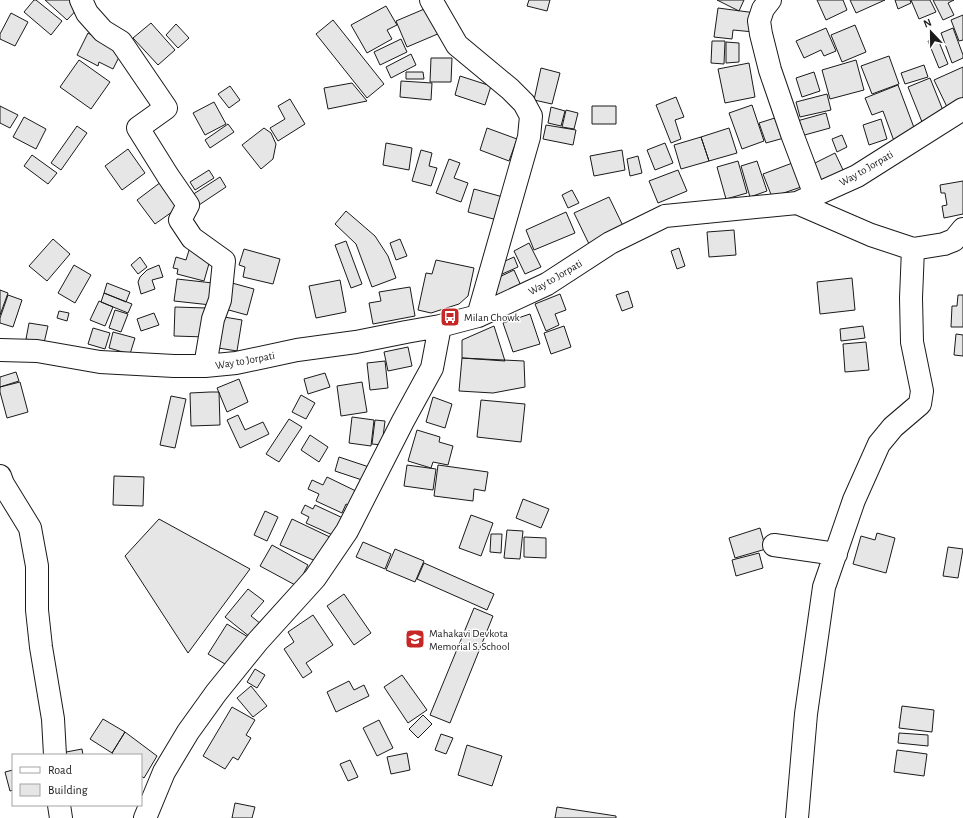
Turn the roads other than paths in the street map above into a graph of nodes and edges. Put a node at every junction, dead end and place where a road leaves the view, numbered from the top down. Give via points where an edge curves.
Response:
1 (81, 0) edge
2 (430, 0) edge
3 (770, 0) edge
4 (963, 109) edge
5 (806, 199) junction
6 (963, 229) edge
7 (913, 248) junction
8 (478, 316) junction
9 (440, 326) junction
10 (0, 350) edge
11 (205, 366) junction
12 (0, 476) edge
13 (774, 545) dead end
14 (836, 554) junction
15 (55, 754) edge
16 (59, 806) edge
17 (61, 818) edge
18 (145, 818) edge
19 (797, 818) edge

1 - 11 street via 103,31 121,42 166,108 138,128 188,206 180,220 192,238 224,261 220,300 213,319
2 - 8 street via 457,45 524,103 531,116 529,137
3 - 5 street via 762,9 759,21 761,34 770,70 792,134
4 - 5 street, Way to Jorpati via 857,176
5 - 7 street via 871,235
5 - 8 street, Way to Jorpati via 665,216 610,243 547,284
6 - 7 street via 954,240 944,244
7 - 14 street via 912,342 922,391 920,404 893,427 879,444 854,500
8 - 9 street, Way to Jorpati
9 - 11 street, Way to Jorpati via 236,363
9 - 18 street via 432,368 347,531 315,578 216,692 164,772
10 - 11 street, Way to Jorpati via 37,351 100,362
12 - 15 street via 30,528 37,566 38,617 53,720
13 - 14 street
14 - 19 street via 824,588 806,714
16 - 17 street

